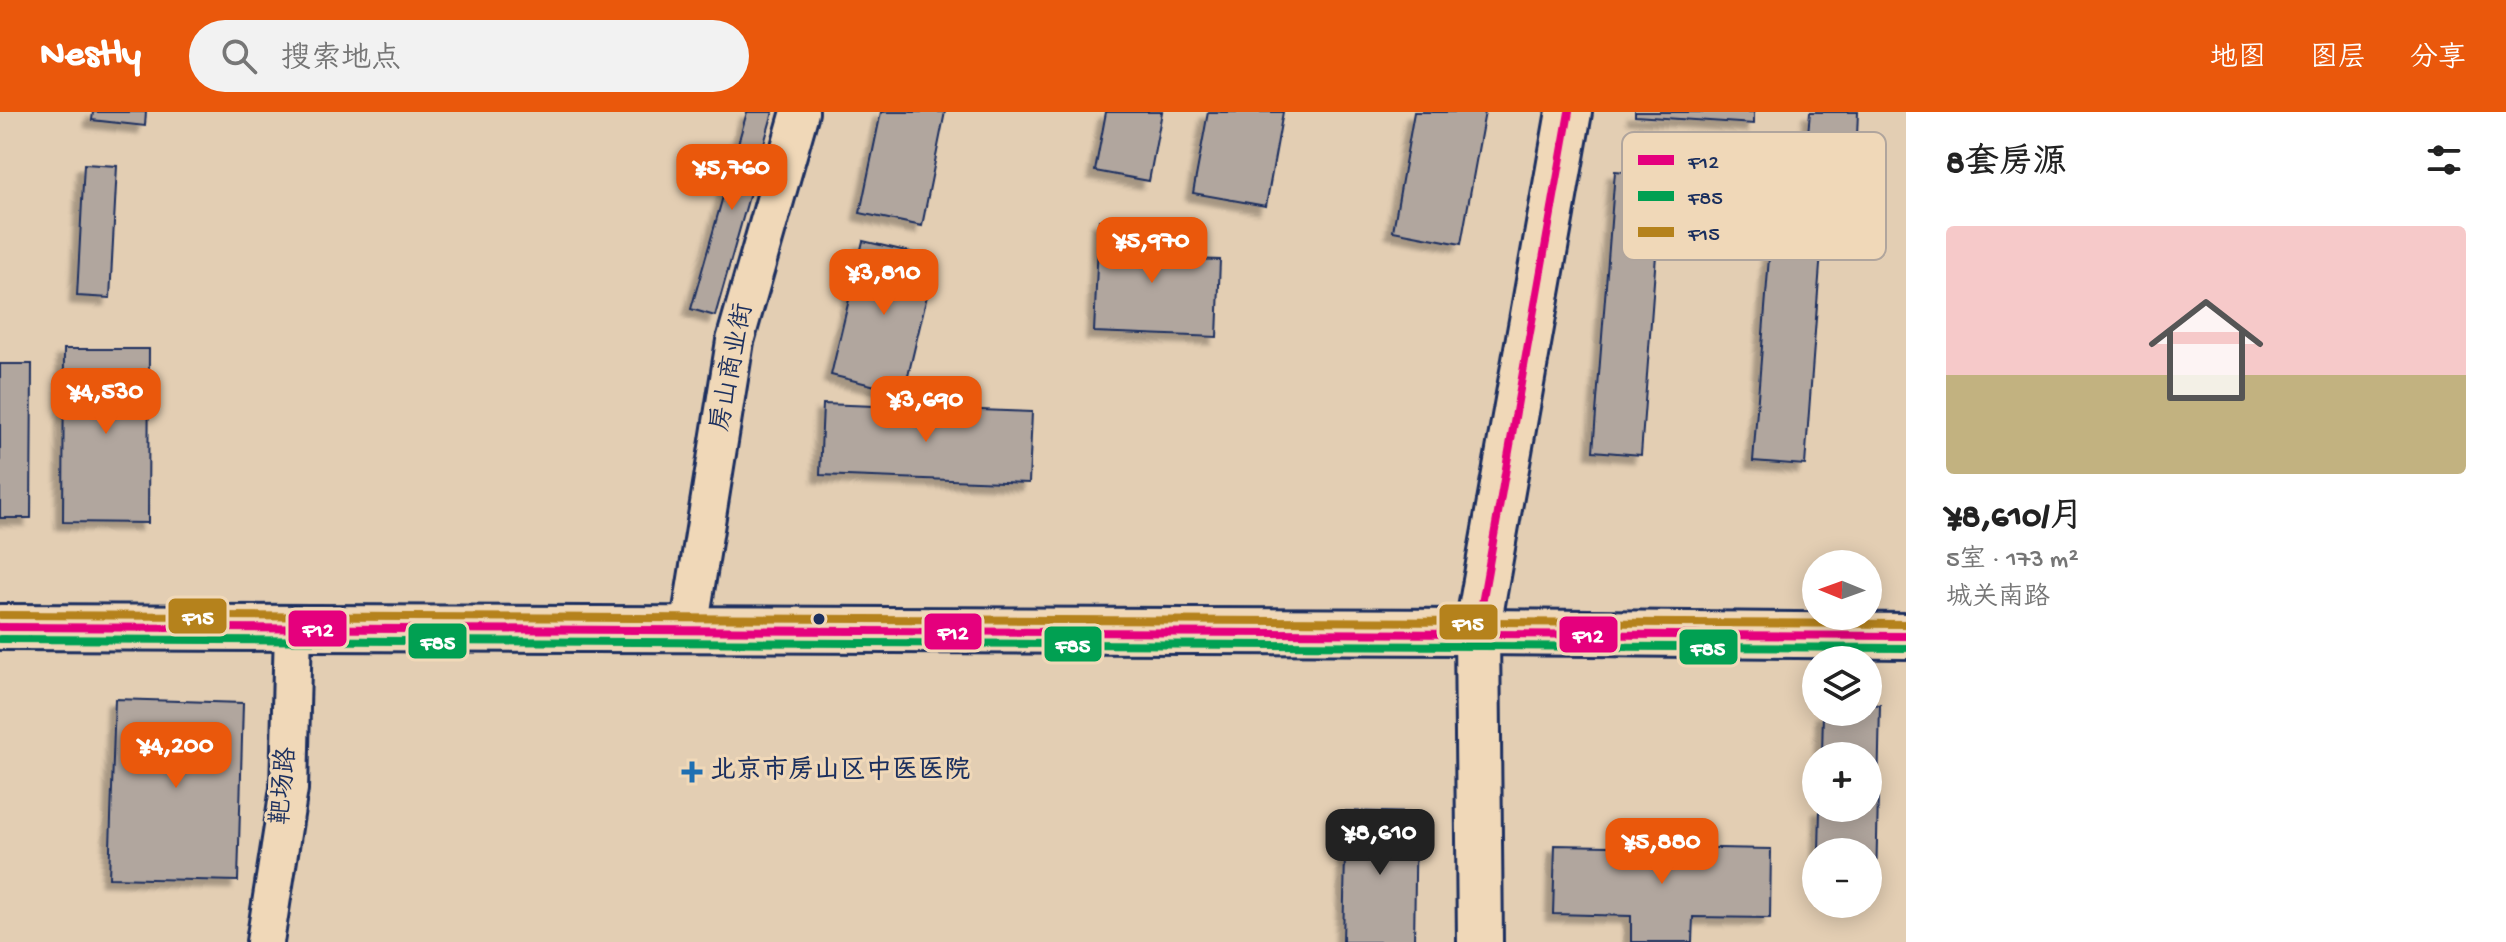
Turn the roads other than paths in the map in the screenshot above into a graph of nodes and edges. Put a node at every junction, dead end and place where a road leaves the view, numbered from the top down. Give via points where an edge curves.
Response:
1 (800, 112) edge
2 (1569, 112) edge
3 (0, 627) edge
4 (293, 628) junction
5 (689, 629) junction
6 (1477, 632) junction
7 (1906, 636) edge
8 (265, 942) edge
9 (1480, 942) edge

1 - 5 street, 房山商业街 via 735,341
2 - 6 main road
3 - 4 main road
4 - 5 main road
4 - 8 street, 靶场路 via 289,789
5 - 6 main road
6 - 7 main road
6 - 9 main road

